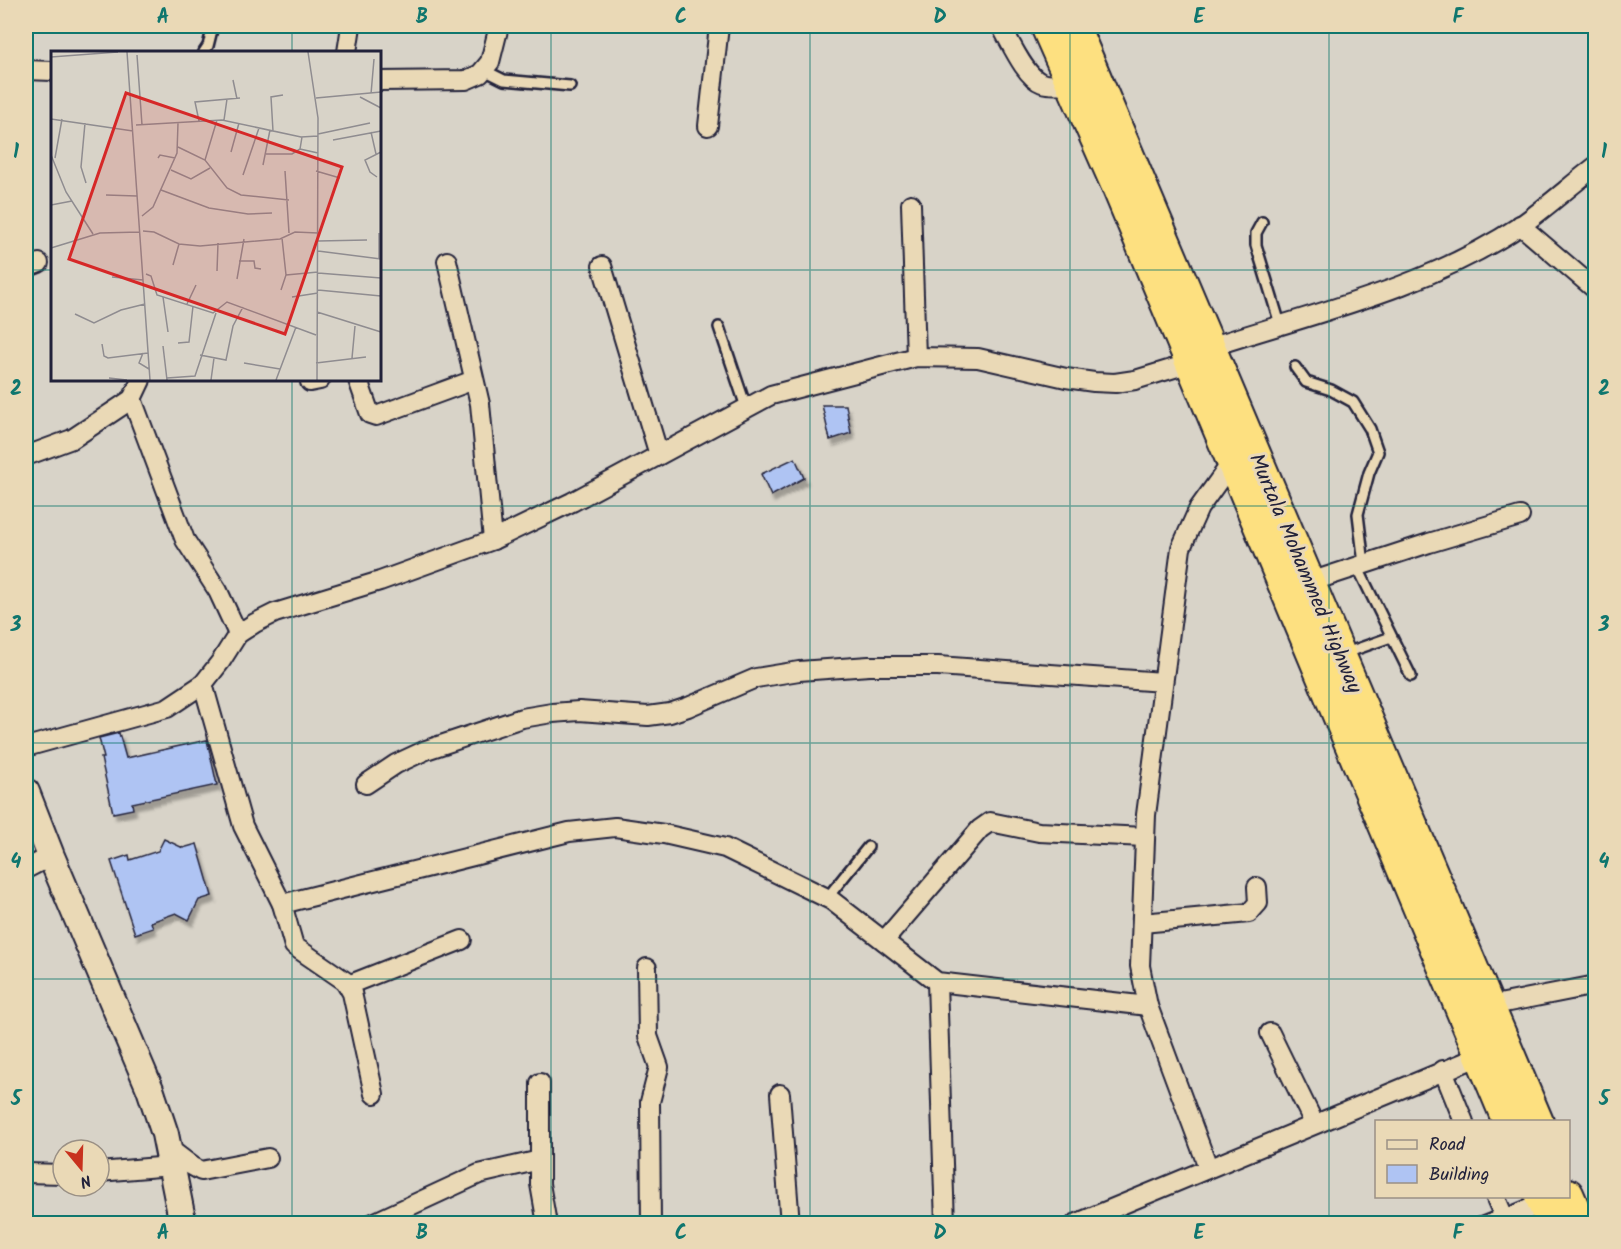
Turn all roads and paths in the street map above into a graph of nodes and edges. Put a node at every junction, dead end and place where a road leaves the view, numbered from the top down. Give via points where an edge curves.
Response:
1 (213, 26) edge
2 (351, 26) edge
3 (500, 26) edge
4 (719, 26) edge
5 (1001, 26) edge
6 (1046, 26) edge
7 (1079, 27) edge
8 (205, 51) edge
9 (347, 51) edge
10 (26, 70) edge
11 (483, 70) junction
12 (51, 71) edge
13 (381, 81) edge
14 (1071, 84) junction
15 (570, 86) dead end
16 (708, 126) dead end
17 (1596, 166) edge
18 (911, 204) dead end
19 (1262, 222) dead end
20 (1521, 225) junction
21 (447, 261) dead end
22 (602, 266) dead end
23 (1596, 290) edge
24 (1280, 324) junction
25 (719, 327) dead end
26 (1201, 355) junction
27 (916, 357) junction
28 (1295, 367) dead end
29 (474, 380) junction
30 (141, 381) edge
31 (358, 381) edge
32 (132, 399) junction
33 (746, 407) junction
34 (659, 455) junction
35 (26, 456) edge
36 (1232, 462) junction
37 (1520, 516) dead end
38 (493, 540) junction
39 (1360, 565) junction
40 (1310, 582) junction
41 (238, 634) junction
42 (1391, 637) junction
43 (1340, 655) junction
44 (1411, 676) dead end
45 (1163, 682) junction
46 (204, 684) junction
47 (26, 747) edge
48 (366, 784) dead end
49 (26, 792) edge
50 (1145, 837) junction
51 (868, 847) dead end
52 (51, 856) junction
53 (26, 870) edge
54 (1257, 887) dead end
55 (827, 898) junction
56 (282, 904) junction
57 (1142, 923) junction
58 (462, 940) dead end
59 (884, 941) junction
60 (647, 968) dead end
61 (937, 982) junction
62 (348, 985) junction
63 (1596, 985) edge
64 (1148, 1006) junction
65 (1489, 1006) junction
66 (1270, 1034) dead end
67 (1480, 1056) junction
68 (1443, 1070) junction
69 (540, 1083) dead end
70 (374, 1094) dead end
71 (780, 1094) dead end
72 (1463, 1120) edge
73 (1507, 1120) edge
74 (1537, 1120) edge
75 (1314, 1123) junction
76 (169, 1156) junction
77 (268, 1158) dead end
78 (540, 1160) junction
79 (1208, 1167) junction
80 (111, 1169) edge
81 (26, 1173) edge
82 (51, 1174) edge
83 (1496, 1198) edge
84 (1564, 1209) edge
85 (1505, 1219) edge
86 (183, 1224) edge
87 (371, 1224) edge
88 (547, 1224) edge
89 (651, 1224) edge
90 (790, 1224) edge
91 (945, 1224) edge
92 (1075, 1224) edge
93 (1478, 1224) edge

1 - 8 lane
2 - 9 street
3 - 11 street via 490,62
4 - 16 street
5 - 14 street via 1034,80
6 - 14 highway, Murtala Mohammed Highway
7 - 26 highway, Murtala Mohammed Highway
10 - 12 street
11 - 13 street via 466,80
11 - 15 lane via 504,80
14 - 26 highway, Murtala Mohammed Highway via 1118,189
17 - 20 street
18 - 27 street
19 - 24 lane via 1256,233 1256,245
20 - 23 street
20 - 24 street via 1407,285
21 - 29 street
22 - 34 street
24 - 26 street
25 - 33 lane
26 - 27 street via 1135,380 1115,383 1066,378 978,358
26 - 36 highway, Murtala Mohammed Highway
26 - 40 highway, Murtala Mohammed Highway
27 - 33 street via 803,385
28 - 39 lane via 1306,382 1353,402 1370,429 1378,452 1358,514
29 - 31 street via 376,416 370,414
29 - 38 street via 480,404
30 - 32 street
32 - 35 street via 72,439
32 - 41 street via 185,540 218,591
33 - 34 street
34 - 38 street
36 - 45 street via 1199,508 1180,548
36 - 67 highway, Murtala Mohammed Highway
37 - 39 street
38 - 41 street via 275,613
39 - 40 street
39 - 42 lane
40 - 43 highway, Murtala Mohammed Highway
41 - 46 street
42 - 43 lane
42 - 44 lane
43 - 65 highway, Murtala Mohammed Highway
45 - 48 street via 938,666 799,671 756,678 670,713 648,716 579,711 522,718 426,750
45 - 50 street
46 - 47 street via 167,708
46 - 56 street via 243,826
49 - 52 main road
50 - 57 street
50 - 59 street via 1039,832 990,822
51 - 55 lane
52 - 53 street
52 - 76 main road via 150,1089
54 - 57 street via 1258,903 1249,913
55 - 56 street via 725,848 615,827 569,832
55 - 59 street
56 - 62 street via 294,945
57 - 64 street via 1140,966
58 - 62 street
59 - 61 street
60 - 89 street via 648,1036 659,1068 650,1102
61 - 64 street
61 - 91 street
62 - 70 street
63 - 65 street
64 - 79 street
65 - 74 highway, Murtala Mohammed Highway
66 - 75 street
67 - 68 street
67 - 73 highway, Murtala Mohammed Highway
68 - 72 street
68 - 75 street
69 - 78 street
71 - 90 street
75 - 79 street
76 - 77 street via 201,1171
76 - 80 street
76 - 86 main road
78 - 87 street via 478,1174
78 - 88 street
79 - 92 street
81 - 82 street
83 - 85 street
84 - 85 street
85 - 93 lane

